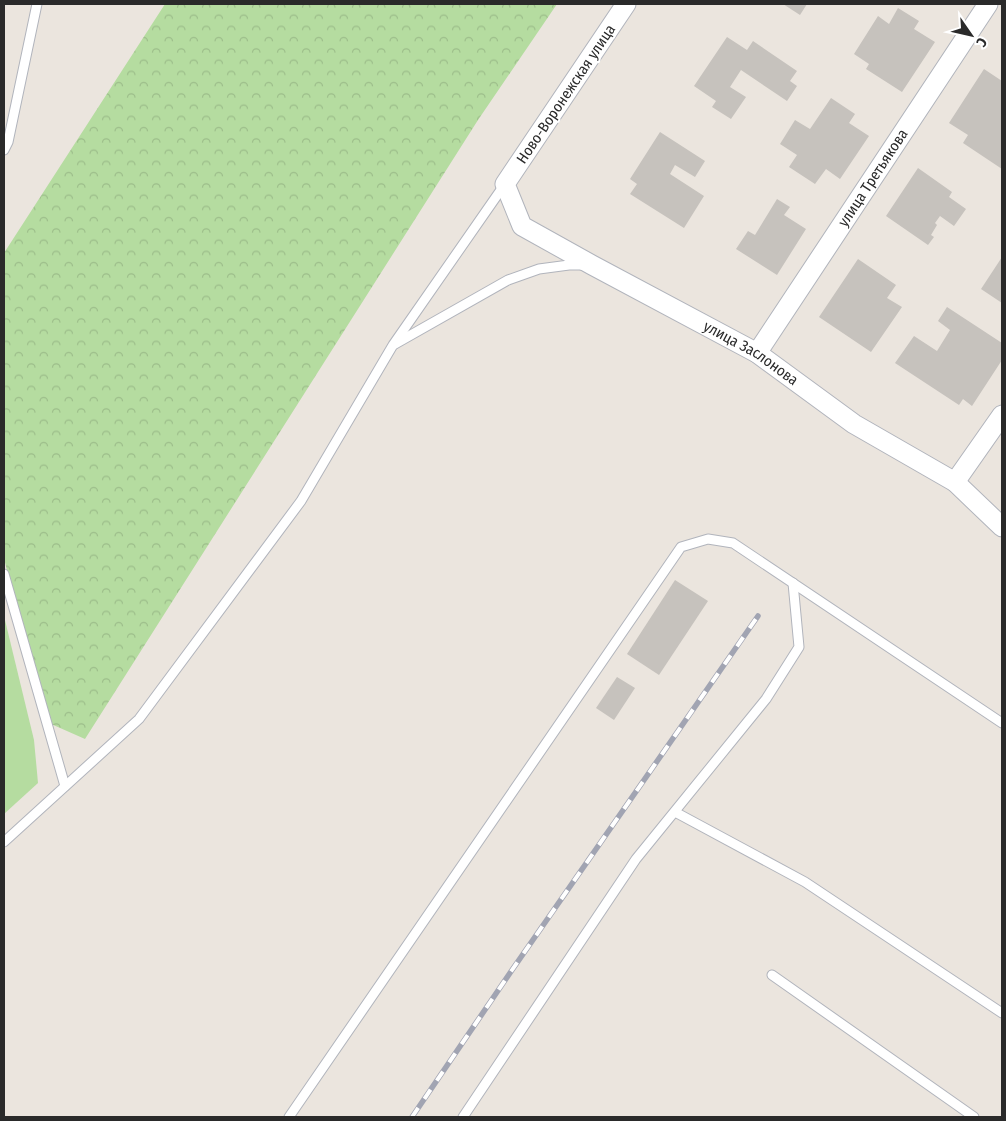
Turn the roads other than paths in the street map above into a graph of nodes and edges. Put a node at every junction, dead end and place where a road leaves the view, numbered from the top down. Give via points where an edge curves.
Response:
1 (37, 4) edge
2 (626, 4) edge
3 (988, 4) edge
4 (4, 150) edge
5 (505, 184) junction
6 (592, 265) junction
7 (393, 345) junction
8 (757, 353) junction
9 (1002, 415) edge
10 (955, 482) junction
11 (1002, 527) edge
12 (4, 574) edge
13 (792, 583) junction
14 (1002, 723) edge
15 (65, 786) junction
16 (675, 812) junction
17 (4, 842) edge
18 (772, 975) dead end
19 (1002, 1013) edge
20 (289, 1117) edge
21 (464, 1117) edge
22 (974, 1117) edge

1 - 4 lane
2 - 5 street, Ново-Воронежская улица
3 - 8 street, улица Третьякова
5 - 6 street, улица Заслонова via 522,226
5 - 7 lane
6 - 7 lane via 569,264 540,269 508,280
6 - 8 street, улица Заслонова
7 - 15 lane via 301,501 229,599 139,719
8 - 10 street, улица Заслонова via 854,424
9 - 10 street
10 - 11 street, улица Заслонова
12 - 15 lane
13 - 14 lane
13 - 16 lane via 799,646 766,699
13 - 20 lane via 733,543 708,539 681,547
15 - 17 lane
16 - 19 lane via 805,882
16 - 21 lane via 636,859
18 - 22 lane

